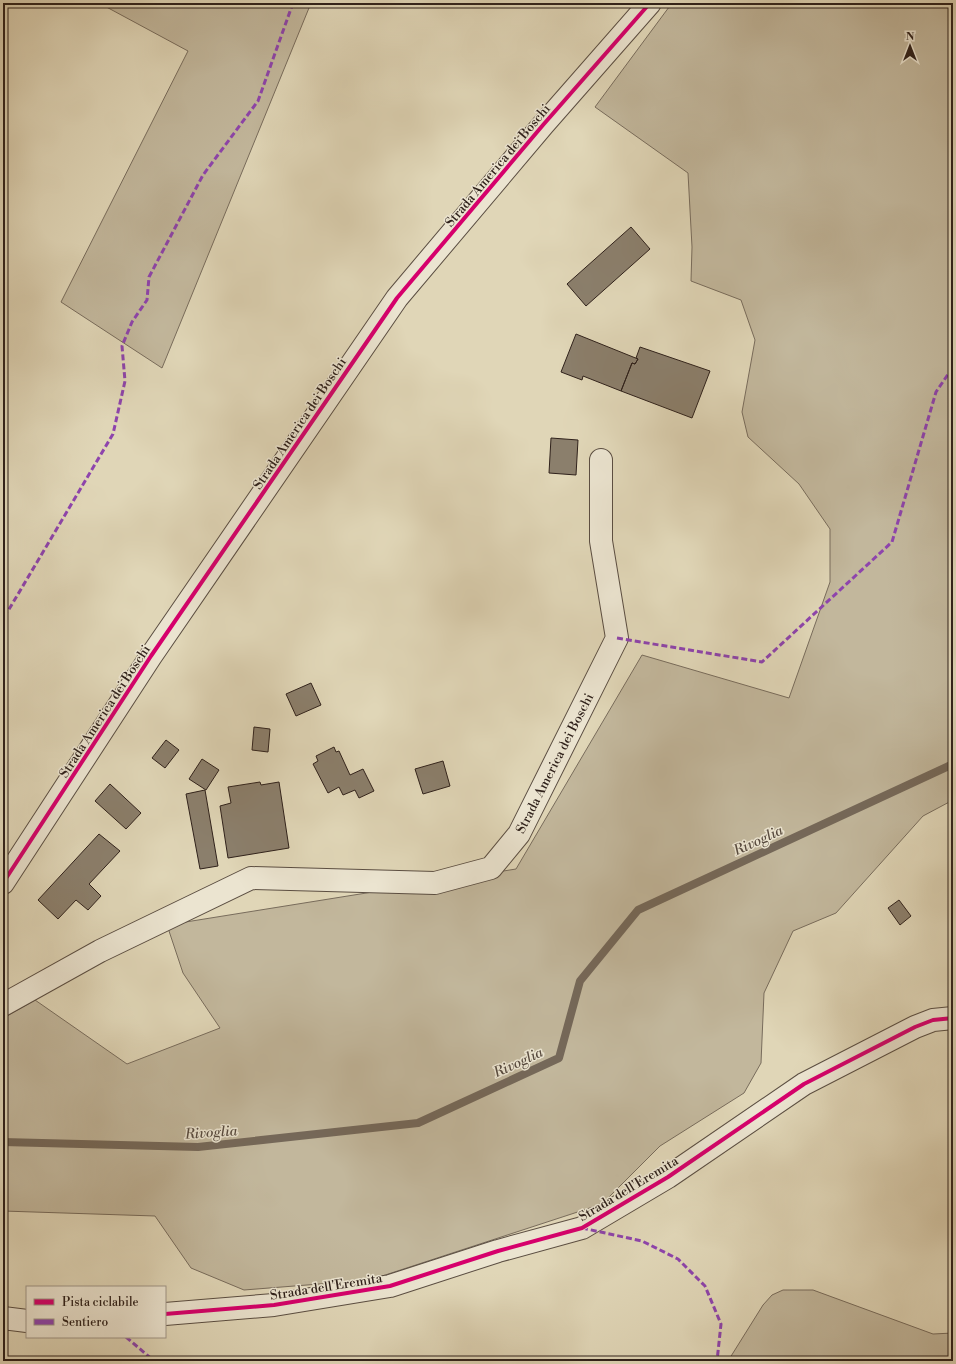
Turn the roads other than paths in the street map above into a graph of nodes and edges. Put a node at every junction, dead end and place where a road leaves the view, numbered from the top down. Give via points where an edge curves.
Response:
1 (650, 3) edge
2 (601, 460) dead end
3 (3, 883) edge
4 (3, 1005) edge
5 (952, 1016) edge
6 (166, 1314) edge
7 (3, 1318) edge
8 (26, 1321) edge

1 - 3 street, Strada America dei Boschi via 397,298 151,656
2 - 4 street, Strada America dei Boschi via 600,541 618,638 519,834 491,868 435,883 251,878 100,951
5 - 6 street, Strada dell'Eremita via 916,1027 804,1084 668,1177 582,1228 498,1251 390,1286 274,1304
7 - 8 street

